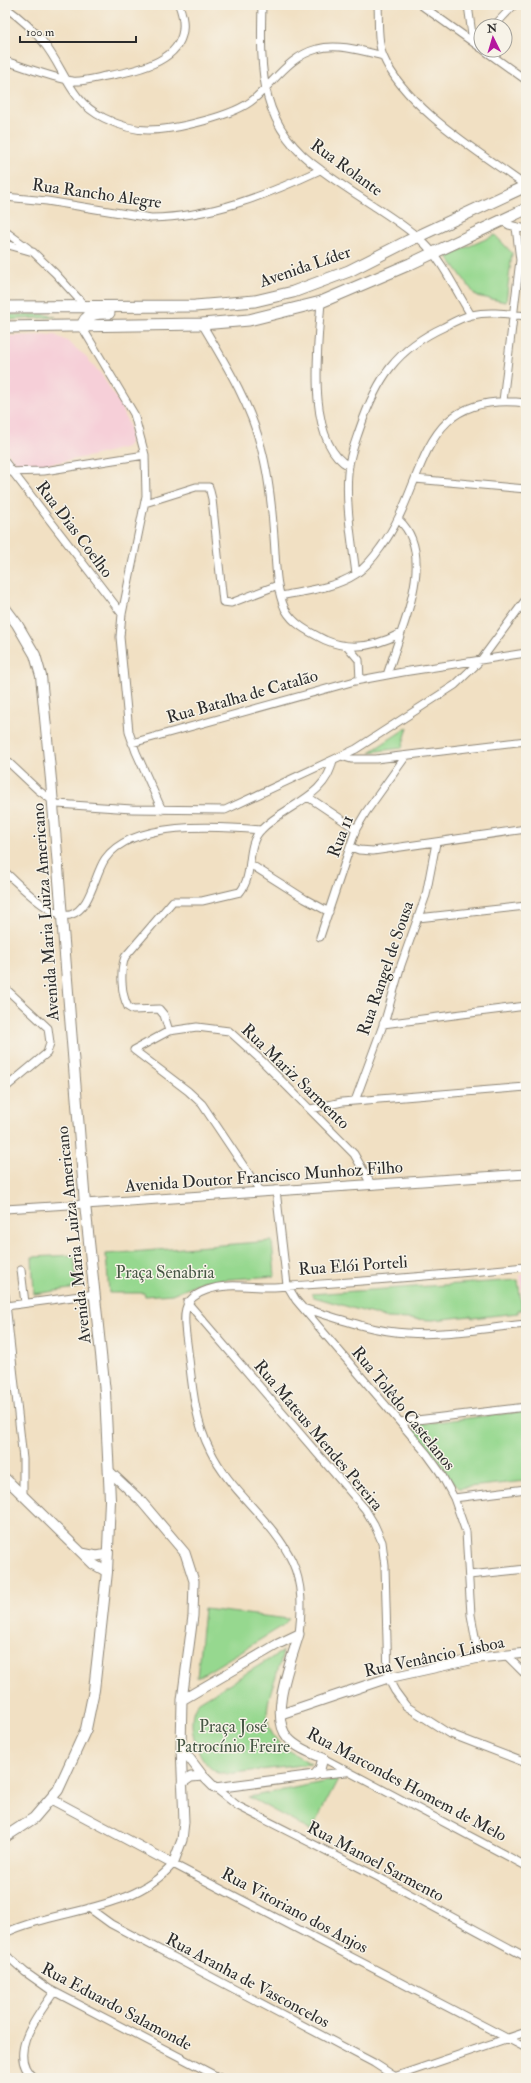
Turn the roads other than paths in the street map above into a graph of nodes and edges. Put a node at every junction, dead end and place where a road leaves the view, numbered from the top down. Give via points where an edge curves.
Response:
1 (178, 5) edge
2 (262, 5) edge
3 (378, 5) edge
4 (421, 5) edge
5 (468, 5) edge
6 (514, 5) edge
7 (5, 7) edge
8 (502, 18) edge
9 (473, 24) edge
10 (473, 41) edge
11 (383, 56) junction
12 (495, 58) edge
13 (5, 61) edge
14 (65, 79) junction
15 (526, 80) edge
16 (265, 88) junction
17 (320, 170) junction
18 (526, 186) edge
19 (5, 197) edge
20 (526, 209) edge
21 (502, 220) junction
22 (516, 227) junction
23 (526, 229) edge
24 (5, 231) edge
25 (417, 237) junction
26 (5, 244) edge
27 (33, 252) junction
28 (432, 252) junction
29 (321, 302) junction
30 (85, 306) junction
31 (170, 306) junction
32 (5, 307) edge
33 (514, 314) junction
34 (471, 315) junction
35 (526, 316) edge
36 (202, 324) junction
37 (5, 327) edge
38 (82, 327) junction
39 (503, 401) junction
40 (526, 403) edge
41 (145, 455) junction
42 (5, 462) edge
43 (349, 466) junction
44 (5, 472) edge
45 (13, 472) junction
46 (415, 480) junction
47 (526, 489) edge
48 (145, 502) junction
49 (399, 520) junction
50 (356, 574) junction
51 (278, 585) junction
52 (281, 596) junction
53 (526, 599) edge
54 (5, 608) edge
55 (122, 614) junction
56 (401, 633) junction
57 (348, 647) junction
58 (526, 653) edge
59 (481, 660) junction
60 (388, 675) junction
61 (360, 680) junction
62 (526, 741) edge
63 (132, 742) junction
64 (341, 756) junction
65 (406, 756) junction
66 (5, 759) edge
67 (333, 760) junction
68 (308, 797) junction
69 (53, 800) junction
70 (162, 810) junction
71 (356, 829) junction
72 (526, 829) edge
73 (261, 830) junction
74 (436, 843) junction
75 (351, 847) junction
76 (250, 864) junction
77 (5, 872) edge
78 (526, 906) edge
79 (329, 912) junction
80 (61, 915) junction
81 (418, 918) junction
82 (320, 937) dead end
83 (5, 988) edge
84 (526, 1006) edge
85 (383, 1024) junction
86 (169, 1031) junction
87 (526, 1087) edge
88 (5, 1088) edge
89 (355, 1101) junction
90 (311, 1109) junction
91 (526, 1174) edge
92 (371, 1184) junction
93 (276, 1190) junction
94 (261, 1192) junction
95 (85, 1204) junction
96 (5, 1209) edge
97 (526, 1267) edge
98 (21, 1270) dead end
99 (287, 1285) junction
100 (95, 1294) junction
101 (5, 1295) edge
102 (187, 1302) junction
103 (25, 1303) junction
104 (6, 1306) edge
105 (303, 1308) junction
106 (526, 1324) edge
107 (526, 1406) edge
108 (400, 1422) junction
109 (109, 1471) junction
110 (5, 1478) edge
111 (110, 1486) junction
112 (126, 1487) junction
113 (526, 1489) edge
114 (23, 1496) junction
115 (454, 1498) junction
116 (82, 1552) junction
117 (108, 1554) junction
118 (526, 1569) edge
119 (107, 1572) junction
120 (469, 1575) junction
121 (299, 1634) junction
122 (526, 1653) edge
123 (506, 1655) junction
124 (480, 1658) junction
125 (526, 1675) edge
126 (388, 1678) junction
127 (182, 1700) junction
128 (281, 1714) junction
129 (181, 1747) junction
130 (323, 1758) junction
131 (526, 1763) edge
132 (347, 1772) junction
133 (315, 1775) junction
134 (203, 1776) junction
135 (182, 1784) junction
136 (215, 1788) junction
137 (51, 1799) junction
138 (5, 1837) edge
139 (173, 1864) junction
140 (526, 1866) edge
141 (89, 1908) junction
142 (5, 1933) edge
143 (5, 1954) edge
144 (526, 1957) edge
145 (54, 1992) junction
146 (526, 2032) edge
147 (505, 2039) junction
148 (526, 2048) edge
149 (392, 2077) edge
150 (34, 2078) edge
151 (220, 2078) edge

1 - 14 street via 184,24 183,34 169,55 143,68 124,73 74,81
2 - 16 street, Rua Rolante
3 - 11 street
4 - 10 street
5 - 9 street
6 - 8 street
7 - 14 street via 43,42
11 - 16 street via 335,46 318,48 301,55 279,72
11 - 18 street via 398,82 416,102 442,125
12 - 15 street
13 - 14 street
14 - 16 street via 85,106 104,118 126,127 147,130 164,129 213,118 236,110 254,100
16 - 17 street, Rua Rolante via 273,117 280,129 290,143
17 - 19 street, Rua Rancho Alegre via 289,185 237,204 168,218 151,218 55,202
17 - 25 street, Rua Rolante
18 - 25 main road, Avenida Líder
20 - 21 main road, Avenida Líder
21 - 22 street
21 - 28 main road, Avenida Líder
22 - 23 street
22 - 33 street via 520,260
24 - 27 street
25 - 28 street, Rua Rolante
25 - 31 main road, Avenida Líder via 349,271 293,292 229,304
26 - 27 street
27 - 30 street via 56,273
28 - 29 main road, Avenida Líder
28 - 34 street, Rua Rolante
29 - 36 main road, Avenida Líder via 249,320
29 - 43 street via 318,384 320,418 334,454
30 - 31 main road, Avenida Líder
30 - 32 main road, Avenida Líder
31 - 38 main road via 156,311 96,313 85,318
33 - 34 street
33 - 35 street
33 - 39 street
34 - 43 street via 436,330 415,343 388,368 367,408
36 - 38 main road, Avenida Líder
36 - 51 street via 247,406 261,445 271,502
37 - 38 main road, Avenida Líder
38 - 41 street via 134,414
39 - 40 street
39 - 46 street via 476,405 457,413 445,423 433,437
41 - 45 street via 44,471
41 - 48 street
42 - 45 street, Rua Dias Coelho
43 - 50 street via 348,499
44 - 45 street
45 - 55 street, Rua Dias Coelho
46 - 47 street
46 - 49 street
48 - 51 street via 196,487 209,487 223,602 231,603
48 - 55 street
49 - 50 street via 374,557
49 - 56 street via 409,531 416,553 413,593
50 - 52 street via 322,587
51 - 52 street
52 - 57 street via 296,623 306,631
53 - 59 street
54 - 69 main road, Avenida Maria Luiza Americano via 36,655 41,676
55 - 63 street via 121,664
56 - 57 street via 378,642
56 - 60 street
57 - 61 street via 359,660
58 - 59 street, Rua Batalha de Catalão
59 - 60 street, Rua Batalha de Catalão
59 - 64 street via 455,685
60 - 61 street, Rua Batalha de Catalão
61 - 63 street, Rua Batalha de Catalão
62 - 65 street
63 - 70 street
64 - 65 street via 362,759
64 - 67 street
65 - 71 street, Rua 11
66 - 69 street via 38,790
67 - 68 street via 324,784
67 - 70 street via 225,810
68 - 71 street
68 - 73 street
69 - 70 street via 57,804 72,806
69 - 80 main road, Avenida Maria Luiza Americano
71 - 75 street, Rua 11
72 - 74 street
73 - 76 street via 253,842
73 - 80 street via 173,828 136,836 105,859 78,910
74 - 75 street via 374,851
74 - 81 street, Rua Rangel de Sousa via 430,878
75 - 79 street, Rua 11
76 - 79 street
76 - 86 street via 240,892 202,901 173,901 125,957 122,969 123,986 128,1007 133,1010 159,1009 164,1015
77 - 80 street via 40,902
78 - 81 street
79 - 82 street, Rua 11
80 - 95 main road, Avenida Maria Luiza Americano
81 - 85 street, Rua Rangel de Sousa
83 - 88 street via 45,1023 50,1034 47,1052
84 - 85 street
85 - 89 street, Rua Rangel de Sousa
86 - 90 street, Rua Mariz Sarmento via 197,1027 229,1031
86 - 94 street, Rua Mariz Sarmento via 134,1050 202,1104
87 - 89 street
89 - 90 street
90 - 92 street, Rua Mariz Sarmento via 354,1154
91 - 92 street, Avenida Doutor Francisco Munhoz Filho
92 - 93 street, Avenida Doutor Francisco Munhoz Filho
93 - 94 street, Avenida Doutor Francisco Munhoz Filho
93 - 99 street, Rua Tolêdo Castelanos
94 - 95 street, Avenida Doutor Francisco Munhoz Filho
95 - 96 street, Avenida Doutor Francisco Munhoz Filho
95 - 100 main road, Avenida Maria Luiza Americano
97 - 99 street, Rua Elói Porteli
98 - 103 street
99 - 102 street, Rua Elói Porteli via 215,1287 196,1294
99 - 105 street, Rua Tolêdo Castelanos
100 - 103 street
100 - 109 main road, Avenida Maria Luiza Americano via 105,1392
101 - 104 street
102 - 121 street, Rua Marcondes Homem de Melo via 186,1332 196,1414 210,1451 224,1472 284,1543 299,1579
102 - 126 street, Rua Mateus Mendes Pereira via 365,1509 374,1524 382,1542 385,1566
103 - 104 street
104 - 114 street via 23,1459
105 - 106 street via 369,1328 408,1334 435,1334
105 - 108 street, Rua Tolêdo Castelanos
107 - 108 street
108 - 115 street, Rua Tolêdo Castelanos via 440,1472
109 - 111 main road, Avenida Maria Luiza Americano
109 - 112 street
110 - 114 street
111 - 112 street
111 - 117 main road, Avenida Maria Luiza Americano
112 - 127 street via 185,1553 191,1567 194,1581 194,1616
113 - 115 street
114 - 116 street
115 - 120 street, Rua Tolêdo Castelanos via 466,1532
116 - 117 street via 97,1556
116 - 119 street via 93,1564
117 - 119 main road, Avenida Maria Luiza Americano
118 - 120 street
119 - 137 main road, Avenida Maria Luiza Americano via 94,1690 86,1730 64,1780
120 - 124 street, Rua Tolêdo Castelanos via 471,1615
121 - 127 street
121 - 128 street, Rua Marcondes Homem de Melo via 284,1685
122 - 123 street, Rua Venâncio Lisboa
123 - 124 street, Rua Venâncio Lisboa
123 - 125 street
124 - 126 street, Rua Venâncio Lisboa
126 - 128 street, Rua Venâncio Lisboa
126 - 131 street via 406,1706 417,1715 448,1733
127 - 129 street
128 - 130 street, Rua Marcondes Homem de Melo via 289,1739
129 - 134 street
129 - 135 street
130 - 132 street, Rua Marcondes Homem de Melo
130 - 133 street
132 - 133 street
132 - 140 street, Rua Marcondes Homem de Melo
133 - 136 street
134 - 135 street via 191,1777
134 - 136 street
135 - 139 street via 182,1840
136 - 144 street, Rua Manoel Sarmento via 238,1806 378,1877
137 - 138 main road, Avenida Maria Luiza Americano via 34,1818
137 - 139 street, Rua Vitoriano dos Anjos
139 - 141 street via 144,1888
139 - 147 street, Rua Vitoriano dos Anjos
141 - 142 street
141 - 149 street, Rua Aranha de Vasconcelos via 111,1924 374,2063
143 - 145 street, Rua Eduardo Salamonde
145 - 150 street via 23,2045 24,2065 28,2074
145 - 151 street, Rua Eduardo Salamonde
146 - 147 street
147 - 148 street, Rua Vitoriano dos Anjos
147 - 149 street

